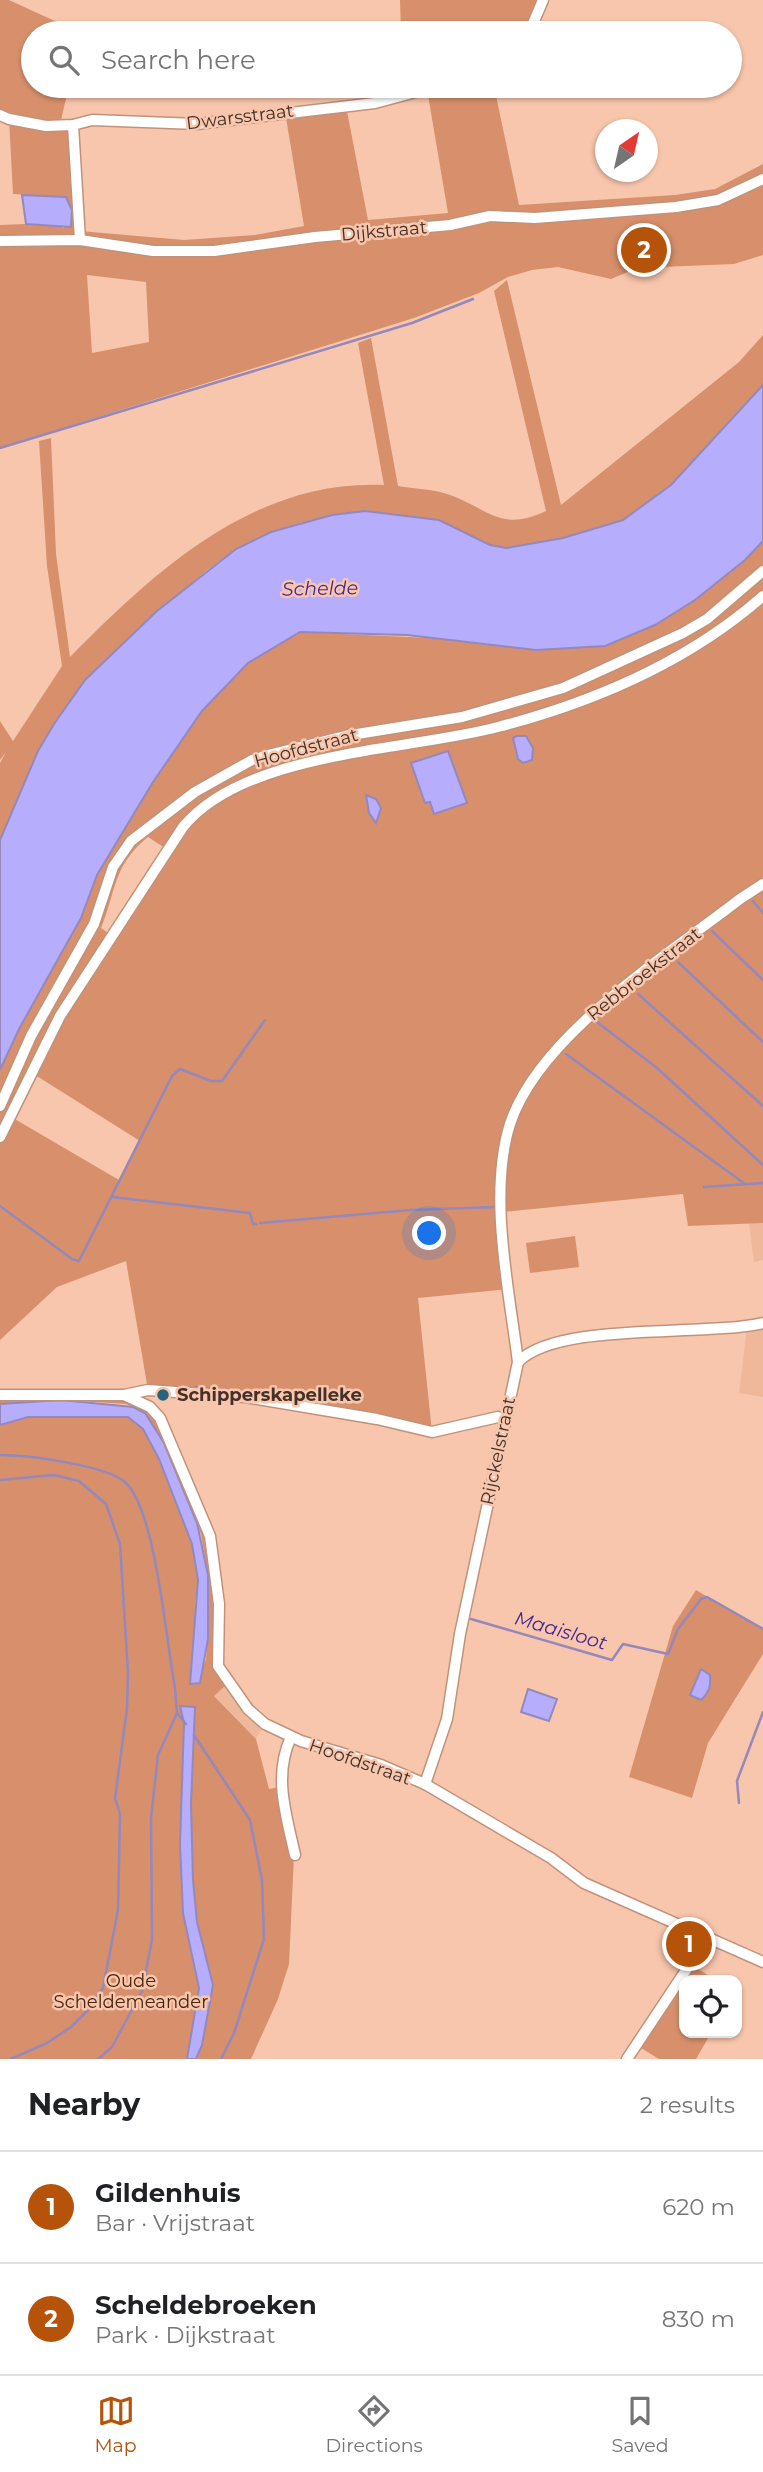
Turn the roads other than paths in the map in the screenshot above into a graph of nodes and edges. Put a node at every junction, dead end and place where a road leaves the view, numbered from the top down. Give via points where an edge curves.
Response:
1 (543, 0) edge
2 (533, 21) edge
3 (394, 98) edge
4 (0, 115) edge
5 (73, 125) junction
6 (763, 179) edge
7 (80, 240) junction
8 (0, 241) edge
9 (763, 572) edge
10 (763, 596) edge
11 (763, 884) edge
12 (0, 1106) edge
13 (0, 1137) edge
14 (763, 1323) edge
15 (518, 1362) junction
16 (156, 1391) junction
17 (0, 1395) edge
18 (124, 1395) junction
19 (150, 1407) junction
20 (505, 1419) junction
21 (291, 1737) junction
22 (425, 1784) junction
23 (295, 1855) dead end
24 (709, 1937) junction
25 (763, 1962) edge
26 (627, 2059) edge

1 - 2 street
3 - 5 street, Dwarsstraat via 230,121 181,125 92,120
4 - 5 street, Dwarsstraat via 33,124
5 - 7 street
6 - 7 street, Dijkstraat via 718,200 676,207 535,218 490,216 450,225 235,249 153,251
7 - 8 street, Dijkstraat
9 - 12 street, Hoofdstraat via 683,634 563,688 462,717 345,736 272,754 195,792 131,841 113,867 94,924 31,1036
10 - 13 street, Hoofdstraat via 717,635 659,667 569,706 476,733 277,771 205,807 183,827 60,1016
11 - 15 street, Rebbroekstraat via 591,1013 521,1097 510,1125 501,1185
14 - 15 street via 739,1329 598,1335 545,1347
15 - 20 street, Rijckelstraat
16 - 18 street
16 - 19 street
16 - 20 street via 245,1397 432,1432
17 - 18 street
18 - 19 street
19 - 21 street, Hoofdstraat via 167,1429 211,1536 219,1604 218,1666 248,1710
20 - 22 street, Rijckelstraat via 447,1719
21 - 22 street, Hoofdstraat
21 - 23 street via 281,1777
22 - 24 street, Hoofdstraat via 551,1858 584,1883
24 - 25 street, Hoofdstraat
24 - 26 street

